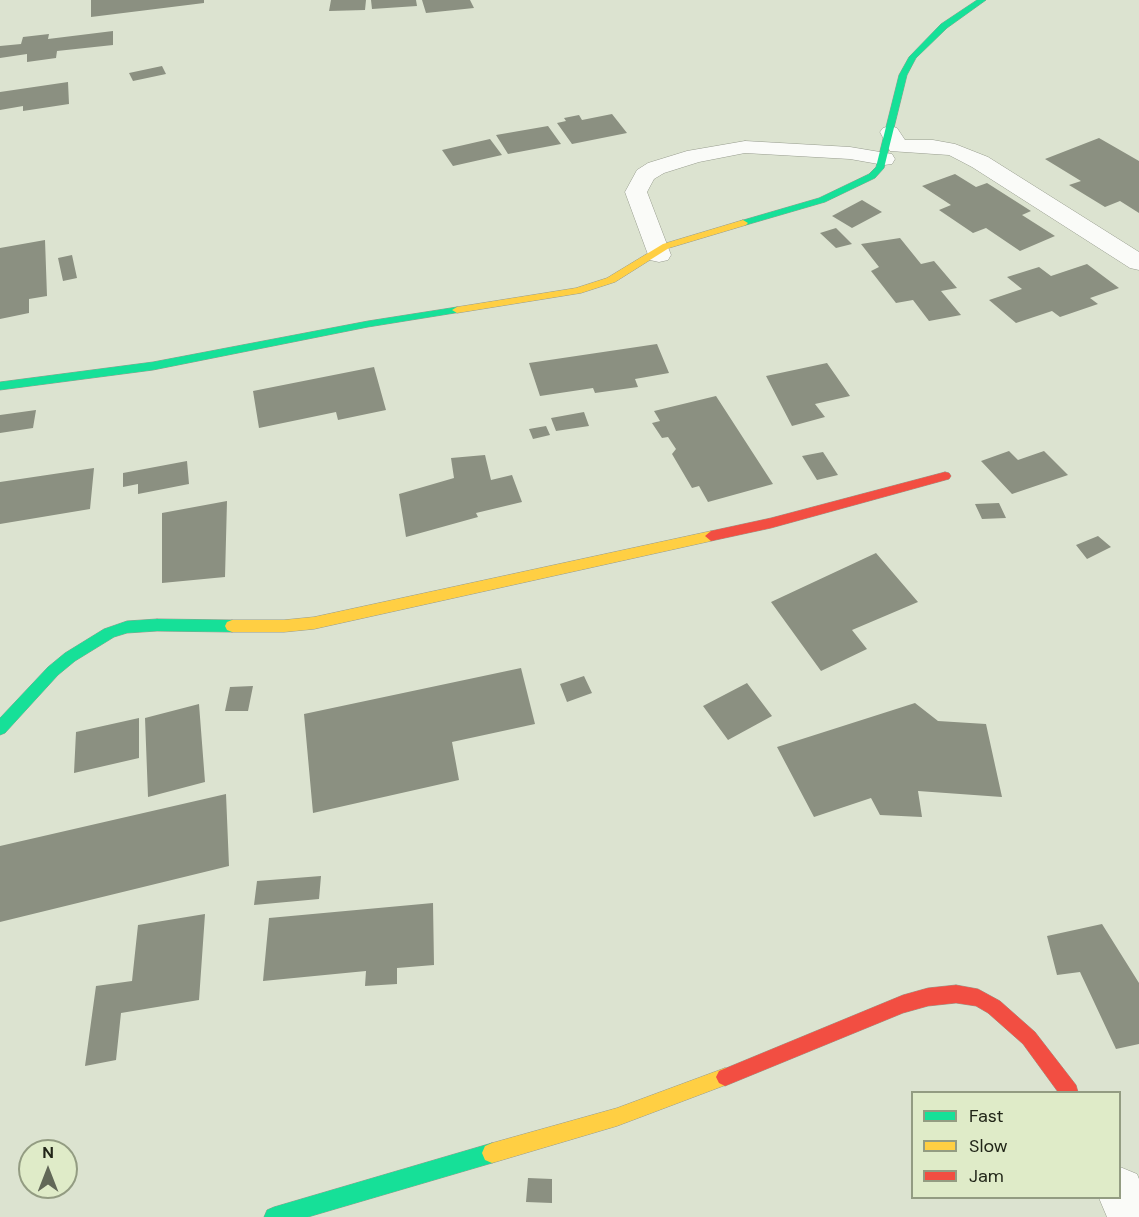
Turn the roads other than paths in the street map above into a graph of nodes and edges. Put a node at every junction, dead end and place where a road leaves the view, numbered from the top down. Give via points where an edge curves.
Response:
1 (982, 0) edge
2 (890, 132) junction
3 (884, 159) junction
4 (658, 253) junction
5 (1139, 263) edge
6 (0, 386) edge
7 (945, 476) dead end
8 (0, 728) edge
9 (1068, 1091) edge
10 (1121, 1195) edge
11 (274, 1217) edge
12 (1131, 1217) edge

1 - 2 street via 944,26 913,57 903,75
2 - 3 street
2 - 5 street via 898,146 955,150 980,162
3 - 4 street via 872,176 822,200
3 - 4 street via 850,153 745,147 656,168 645,175 636,192
4 - 6 street via 611,280 577,291 380,321 153,366
7 - 8 street via 771,523 314,623 128,627 109,633 70,657
9 - 11 street via 1029,1038 994,1007 978,998 956,994 928,997 617,1117
10 - 12 street

